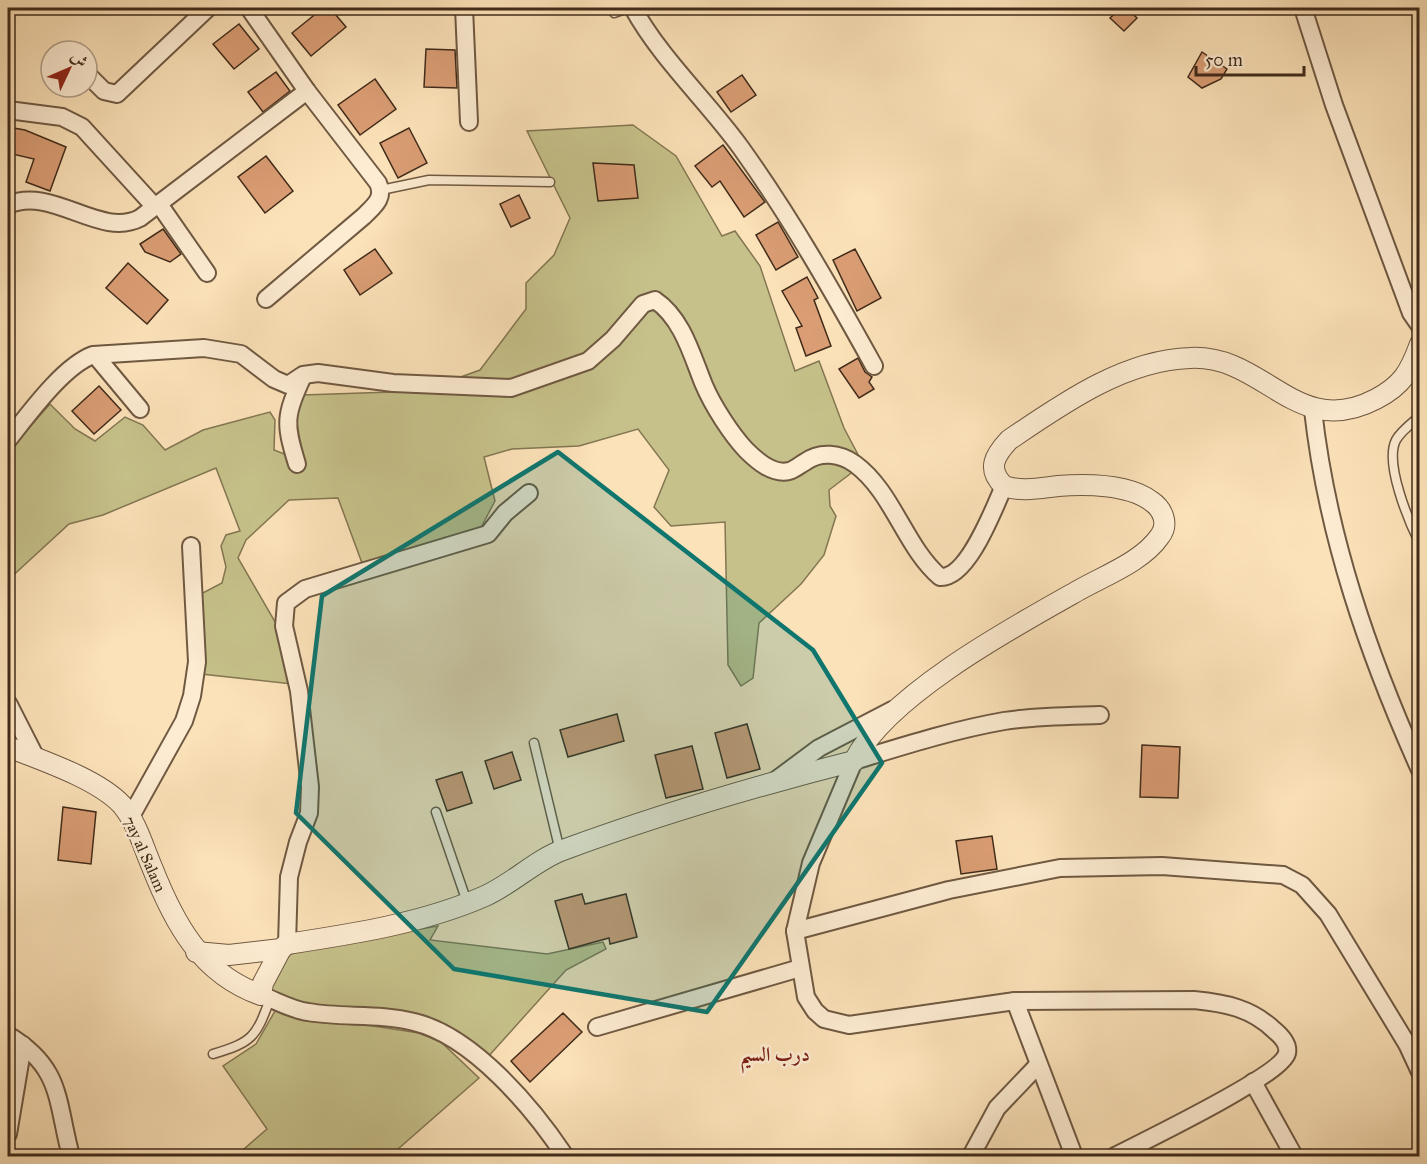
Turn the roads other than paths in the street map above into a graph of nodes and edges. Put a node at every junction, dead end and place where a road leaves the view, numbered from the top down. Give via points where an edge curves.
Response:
1 (208, 8) edge
2 (249, 8) edge
3 (464, 8) edge
4 (628, 8) edge
5 (633, 8) edge
6 (1303, 8) edge
7 (614, 13) dead end
8 (99, 86) edge
9 (307, 91) junction
10 (8, 110) edge
11 (469, 122) dead end
12 (550, 182) dead end
13 (381, 190) junction
14 (8, 205) edge
15 (157, 205) junction
16 (207, 273) dead end
17 (266, 298) dead end
18 (1419, 326) edge
19 (1419, 344) edge
20 (95, 355) junction
21 (874, 366) dead end
22 (303, 375) junction
23 (1415, 375) edge
24 (140, 409) dead end
25 (1313, 410) junction
26 (1419, 418) edge
27 (8, 440) edge
28 (297, 464) dead end
29 (1004, 486) junction
30 (529, 494) dead end
31 (1419, 544) edge
32 (191, 546) dead end
33 (8, 703) edge
34 (901, 705) junction
35 (1100, 715) dead end
36 (534, 743) dead end
37 (8, 747) edge
38 (36, 758) junction
39 (854, 761) junction
40 (1419, 770) edge
41 (774, 782) junction
42 (436, 812) dead end
43 (130, 818) junction
44 (560, 851) junction
45 (467, 903) junction
46 (795, 931) junction
47 (284, 946) junction
48 (196, 952) junction
49 (800, 968) junction
50 (265, 997) junction
51 (1015, 1001) junction
52 (597, 1027) dead end
53 (8, 1035) edge
54 (23, 1045) junction
55 (213, 1054) dead end
56 (1038, 1066) junction
57 (1419, 1072) edge
58 (1254, 1082) junction
59 (8, 1134) edge
60 (71, 1156) edge
61 (565, 1156) edge
62 (971, 1156) edge
63 (1074, 1156) edge
64 (1115, 1156) edge
65 (1294, 1156) edge

1 - 8 street via 117,94
2 - 9 street
3 - 11 street
4 - 7 lane
5 - 21 street via 782,207
6 - 18 street via 1347,141
9 - 13 street
9 - 15 street
10 - 15 street via 62,117 82,127
12 - 13 lane via 429,180
13 - 17 street via 378,202 364,216
14 - 15 street via 44,202 119,224 135,221
15 - 16 street
19 - 23 street
20 - 22 street via 204,348 241,354 288,385
20 - 24 street
20 - 27 street via 86,357 61,379
22 - 28 street via 291,403 287,430
22 - 29 street via 511,388 588,361 644,303 655,300 674,321 694,355 705,387 746,449 770,470 790,471 817,454 837,455 855,464 874,484 940,577 956,573 974,548
23 - 25 street via 1367,404
25 - 29 street via 1250,373 1220,361 1191,357 1158,362 1102,383 1009,440 992,464 993,473
25 - 40 street via 1319,465 1342,563
26 - 31 lane via 1395,441 1393,461 1406,516
29 - 34 street via 1082,486 1126,491 1152,501 1164,517 1164,527 1149,547 1121,567 1013,628
30 - 47 street via 505,513 488,534 305,589 286,603 284,626 299,692 310,787 309,813 289,877
32 - 43 street via 197,662 192,696 184,721
33 - 38 street
34 - 39 street via 873,731
34 - 41 street via 819,748
35 - 39 street via 1006,721 936,736
36 - 44 lane
37 - 38 street, 7ay al Salam
38 - 43 street, 7ay al Salam via 104,792
39 - 41 street
39 - 46 street via 811,863
41 - 44 street
42 - 45 lane
43 - 48 street, 7ay al Salam via 166,901
44 - 45 street via 518,878
45 - 47 street via 422,918
46 - 49 street
46 - 57 street via 949,890 1060,868 1162,866 1283,875 1302,885 1328,914 1407,1044
47 - 48 street via 229,955
47 - 50 street via 263,984
48 - 50 street via 229,979
49 - 51 street via 806,997 814,1011 835,1024 870,1024
49 - 52 street
50 - 55 lane via 253,1037
50 - 61 street via 307,1012 416,1022 448,1036 511,1088
51 - 56 street
51 - 58 street via 1194,1000 1221,1002 1242,1009 1261,1018 1288,1048 1281,1063
53 - 54 street
54 - 59 street
54 - 60 street via 52,1078
56 - 62 street via 998,1108
56 - 63 street
58 - 64 street
58 - 65 street

